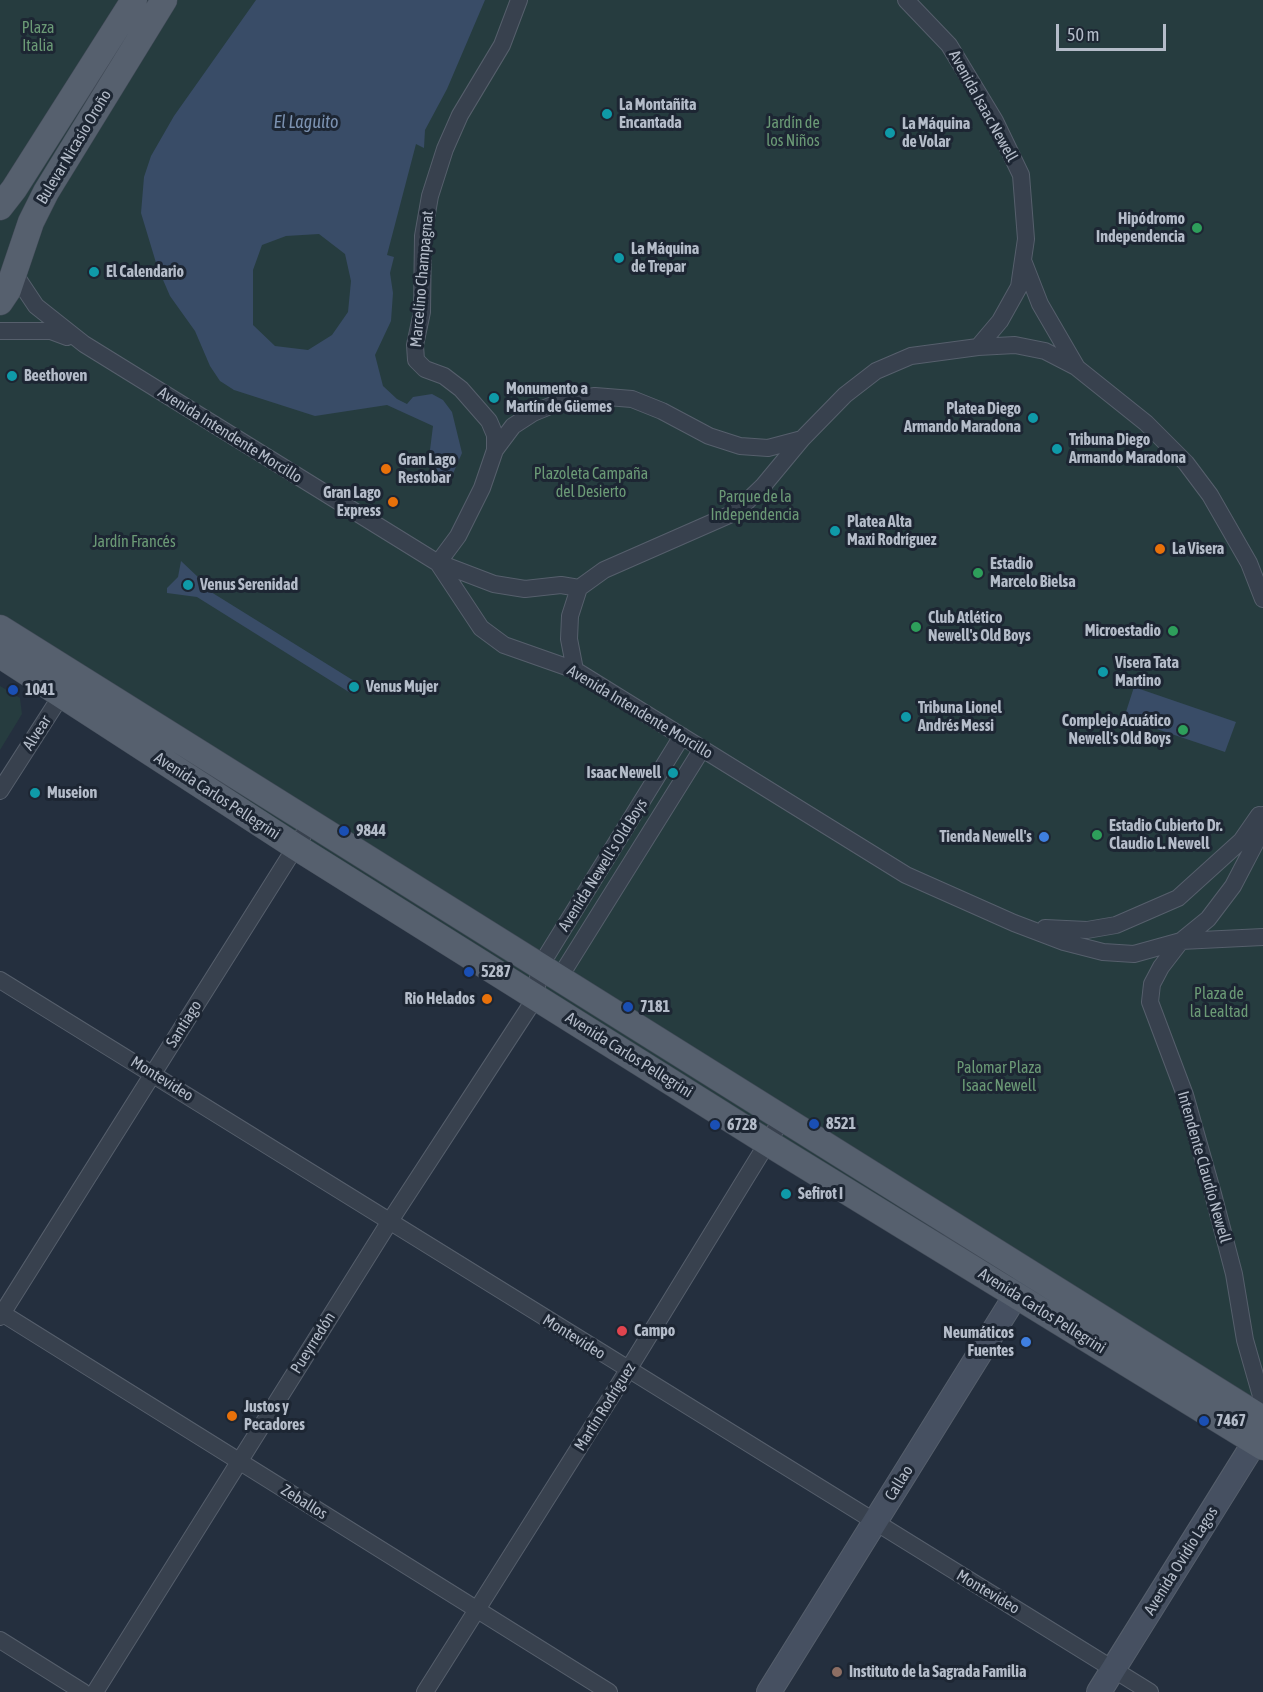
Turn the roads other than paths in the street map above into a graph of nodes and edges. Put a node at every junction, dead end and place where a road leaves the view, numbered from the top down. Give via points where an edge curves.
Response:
1 (134, 0) edge
2 (164, 0) edge
3 (519, 0) edge
4 (906, 0) edge
5 (0, 207) edge
6 (0, 250) edge
7 (1024, 263) junction
8 (14, 273) junction
9 (0, 302) edge
10 (0, 331) edge
11 (84, 344) junction
12 (978, 347) junction
13 (1076, 366) junction
14 (802, 439) junction
15 (495, 450) junction
16 (438, 563) junction
17 (579, 588) junction
18 (1263, 599) edge
19 (0, 628) edge
20 (0, 655) edge
21 (575, 670) junction
22 (68, 685) junction
23 (682, 736) junction
24 (702, 749) junction
25 (0, 791) edge
26 (1263, 808) edge
27 (1263, 814) edge
28 (310, 824) junction
29 (296, 847) junction
30 (1014, 923) junction
31 (1263, 937) edge
32 (1181, 941) junction
33 (549, 974) junction
34 (0, 980) edge
35 (536, 997) junction
36 (153, 1073) junction
37 (782, 1119) junction
38 (768, 1143) junction
39 (390, 1221) junction
40 (1022, 1284) junction
41 (1, 1314) edge
42 (628, 1370) junction
43 (1263, 1403) edge
44 (1261, 1434) edge
45 (240, 1461) junction
46 (874, 1522) junction
47 (476, 1609) junction
48 (0, 1640) edge
49 (1113, 1669) junction
50 (83, 1692) edge
51 (95, 1692) edge
52 (424, 1692) edge
53 (609, 1692) edge
54 (768, 1692) edge
55 (1099, 1692) edge
56 (1150, 1692) edge

1 - 5 main road, Bulevar Nicasio Oroño
2 - 8 main road, Bulevar Nicasio Oroño via 46,192
3 - 15 street, Marcelino Champagnat via 502,45 460,115 430,196 423,236 423,312 415,345 416,360 461,389 489,421 495,435
4 - 7 street, Avenida Isaac Newell via 950,45 1009,148 1021,175
6 - 8 main road
7 - 12 street, Avenida Isaac Newell via 1019,287 1000,321
7 - 13 street, Avenida Isaac Newell via 1040,304
8 - 9 main road, Bulevar Nicasio Oroño
8 - 11 street, Avenida Intendente Morcillo via 36,306
10 - 11 street, Avenida Intendente Morcillo via 51,331
11 - 16 street, Avenida Intendente Morcillo
12 - 13 street via 1015,345 1045,351
12 - 14 street via 912,356 876,371 844,396
13 - 18 street via 1146,423 1186,463 1210,495 1243,553
14 - 15 street via 768,448 740,446 709,436 632,399 595,396 562,401 533,413 513,426
14 - 17 street via 736,512 604,570
15 - 16 street via 482,488 458,536
16 - 17 street via 494,584 525,589 561,585
16 - 21 street, Avenida Intendente Morcillo via 481,628 504,645
17 - 21 street via 568,639
19 - 22 main road, Avenida Carlos Pellegrini
20 - 22 main road, Avenida Carlos Pellegrini
21 - 23 street, Avenida Intendente Morcillo
22 - 25 street, Alvear
22 - 28 main road, Avenida Carlos Pellegrini
22 - 29 main road, Avenida Carlos Pellegrini
23 - 24 street, Avenida Intendente Morcillo
23 - 33 street, Avenida Newell's Old Boys
24 - 30 street, Avenida Intendente Morcillo via 906,875
24 - 33 street, Avenida Newell's Old Boys
26 - 30 street via 1241,841 1212,869 1178,898 1146,914 1087,930
27 - 32 street via 1244,869 1225,900
28 - 29 street, Santiago
28 - 33 main road, Avenida Carlos Pellegrini
29 - 35 main road, Avenida Carlos Pellegrini
29 - 36 street, Santiago
30 - 32 street, Avenida Intendente Morcillo via 1103,952 1134,954
31 - 32 street
32 - 43 street, Intendente Claudio Newell via 1152,984 1150,1002 1185,1095 1213,1194
33 - 35 street, Avenida Newell's Old Boys
33 - 37 main road, Avenida Carlos Pellegrini
34 - 36 street, Montevideo
35 - 38 main road, Avenida Carlos Pellegrini
35 - 39 street, Pueyrredón
36 - 39 street, Montevideo
36 - 41 street, Santiago
37 - 38 street, Martín Rodríguez
37 - 40 main road, Avenida Carlos Pellegrini
38 - 40 main road, Avenida Carlos Pellegrini
38 - 42 street, Martín Rodríguez
39 - 42 street, Montevideo
39 - 45 street, Pueyrredón
40 - 44 main road, Avenida Carlos Pellegrini
40 - 46 main road, Callao
41 - 45 street, Zeballos
42 - 46 street, Montevideo
42 - 47 street, Martín Rodríguez
44 - 49 main road, Avenida Ovidio Lagos
45 - 47 street, Zeballos
45 - 51 street, Pueyrredón
46 - 49 street, Montevideo
46 - 54 main road, Callao
47 - 52 street, Martín Rodríguez
47 - 53 street, Zeballos
48 - 50 street
49 - 55 main road, Avenida Ovidio Lagos
49 - 56 street, Montevideo

